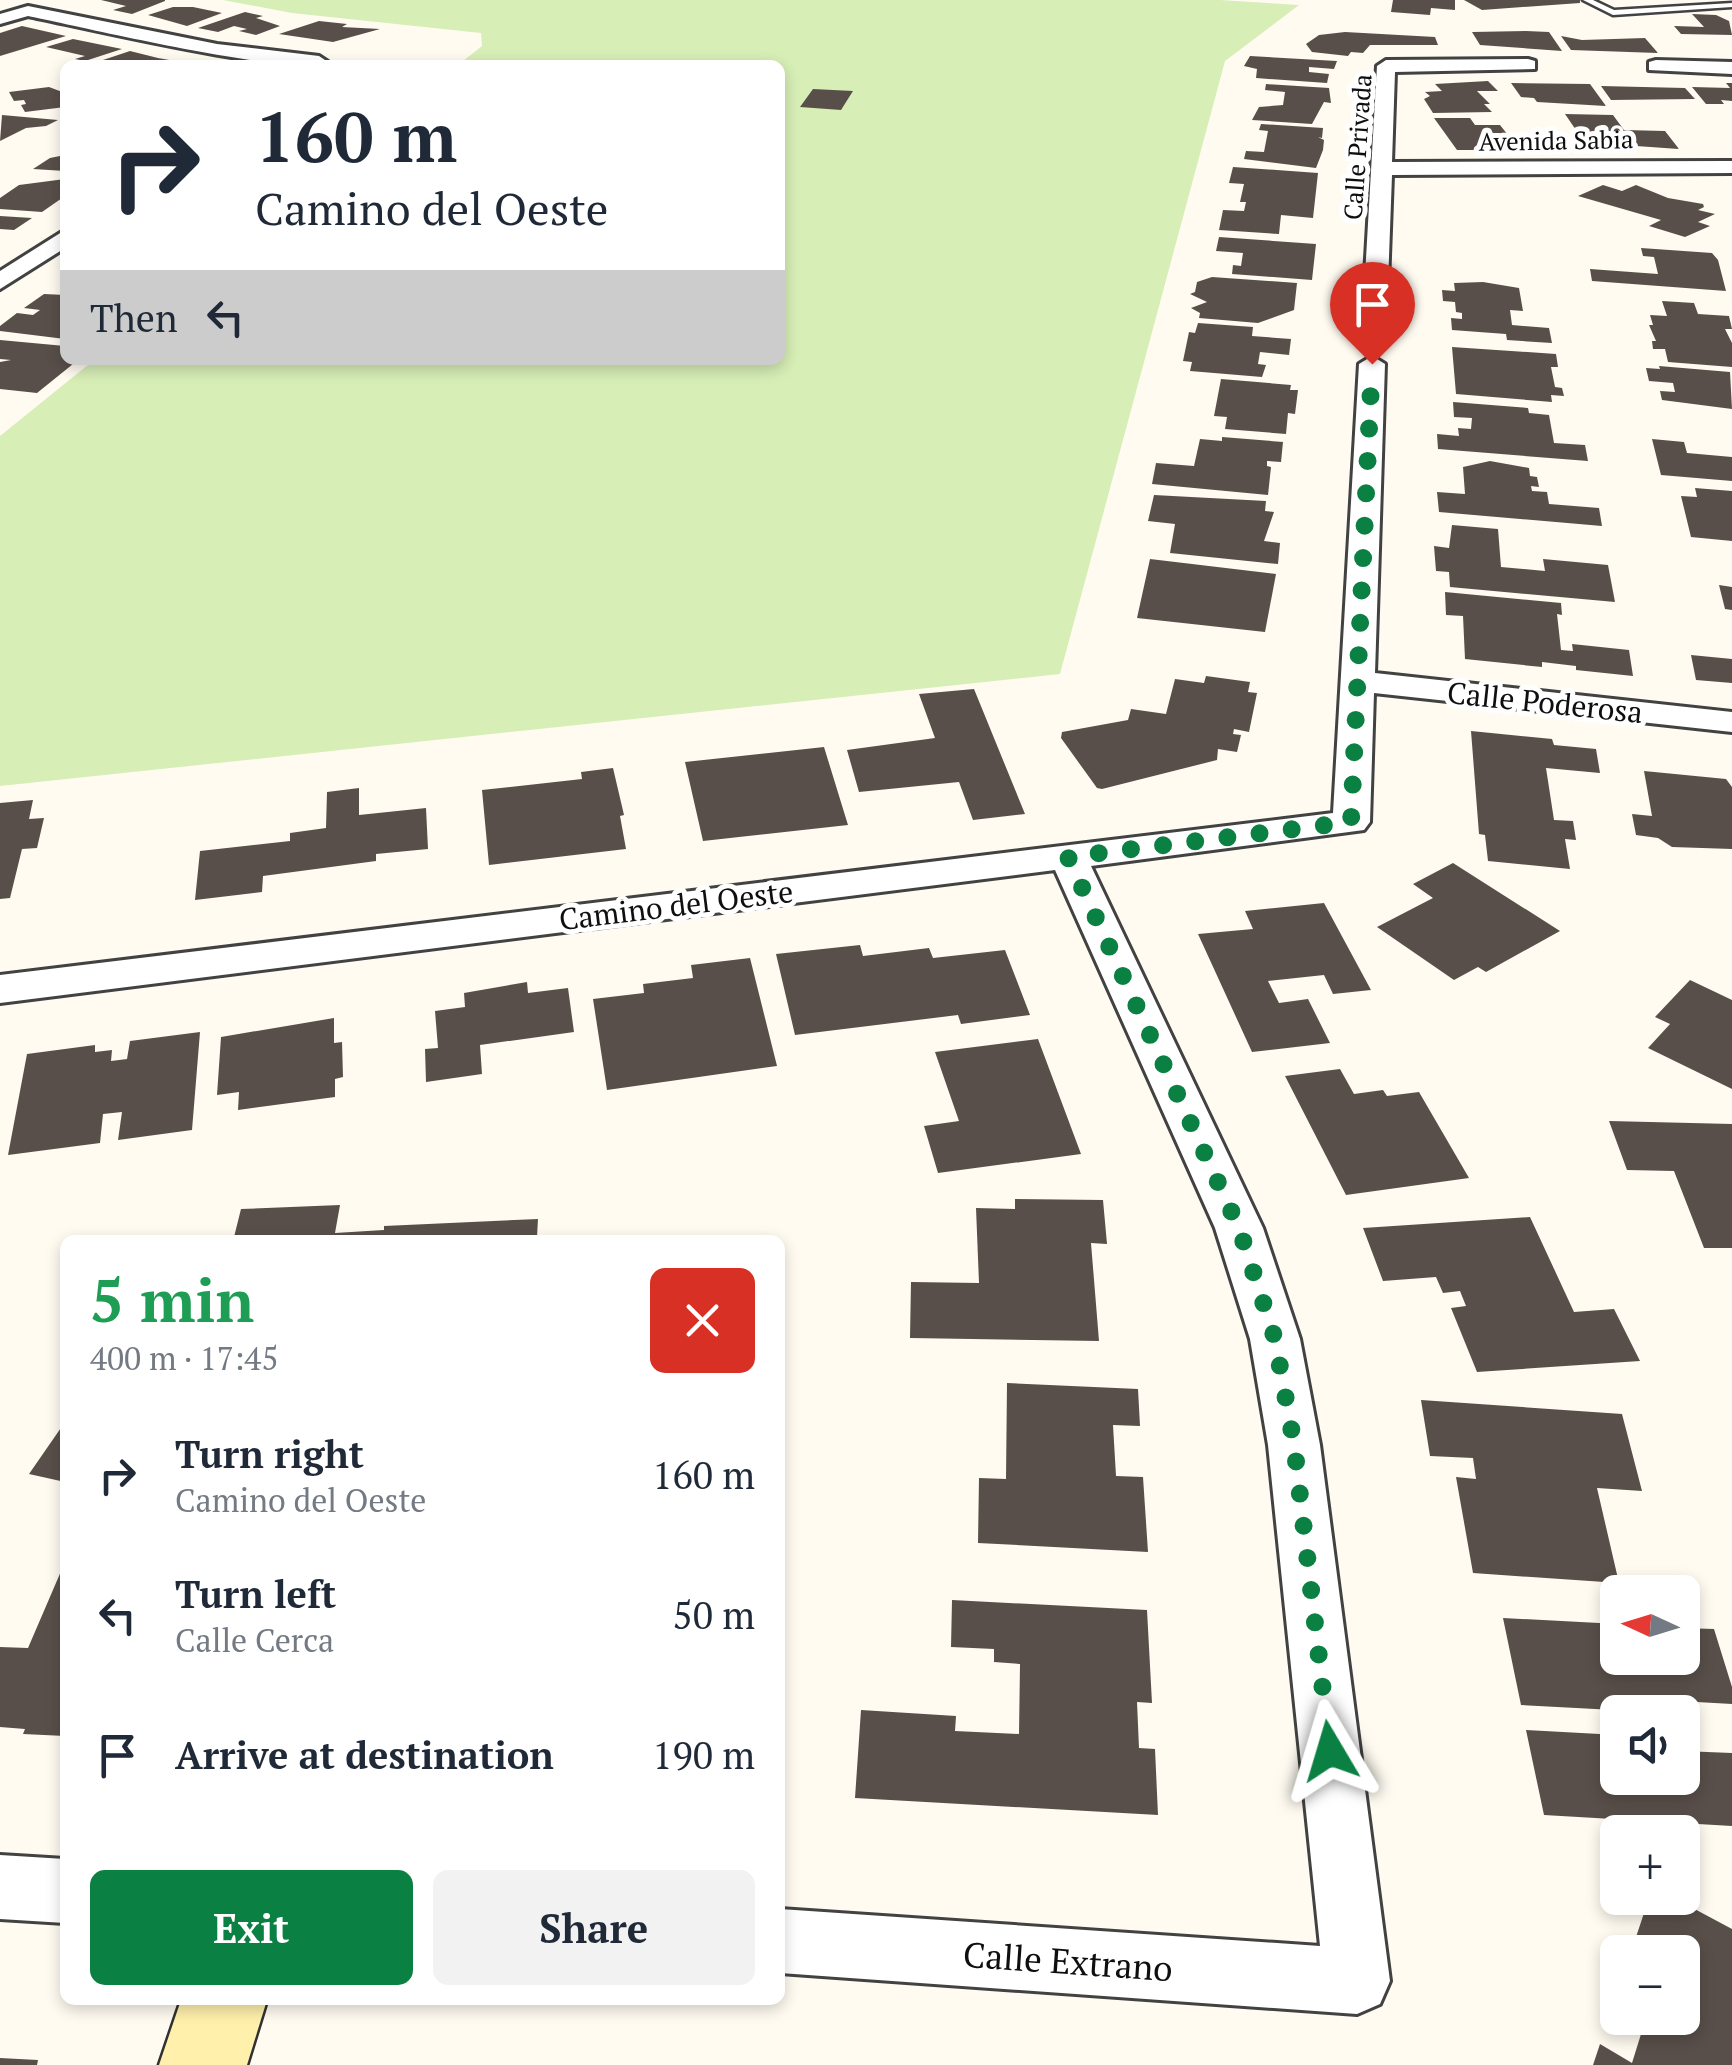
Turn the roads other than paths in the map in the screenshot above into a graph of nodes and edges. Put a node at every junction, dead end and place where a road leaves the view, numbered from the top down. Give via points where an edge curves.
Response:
1 (1587, 0) edge
2 (1732, 5) edge
3 (0, 19) edge
4 (295, 60) edge
5 (1528, 65) dead end
6 (1656, 66) dead end
7 (1732, 68) edge
8 (1732, 167) edge
9 (1381, 169) junction
10 (60, 240) edge
11 (0, 282) edge
12 (1375, 311) dead end
13 (1372, 364) dead end
14 (1358, 681) junction
15 (1732, 722) edge
16 (1068, 857) junction
17 (0, 989) edge
18 (0, 1887) edge
19 (60, 1891) edge
20 (785, 1941) edge
21 (222, 2005) edge
22 (203, 2065) edge

1 - 2 lane via 1613,13
3 - 4 street via 28,11
5 - 9 street, Calle Privada via 1386,66
6 - 7 street
8 - 9 street, Avenida Sabia
9 - 12 street, Calle Privada
10 - 11 street
13 - 14 street
14 - 15 street, Calle Poderosa
14 - 16 street, Camino del Oeste via 1351,822
16 - 17 street, Camino del Oeste
16 - 20 street, Calle Extrano via 1239,1228 1275,1339 1294,1444 1357,1980
18 - 19 street
21 - 22 street

